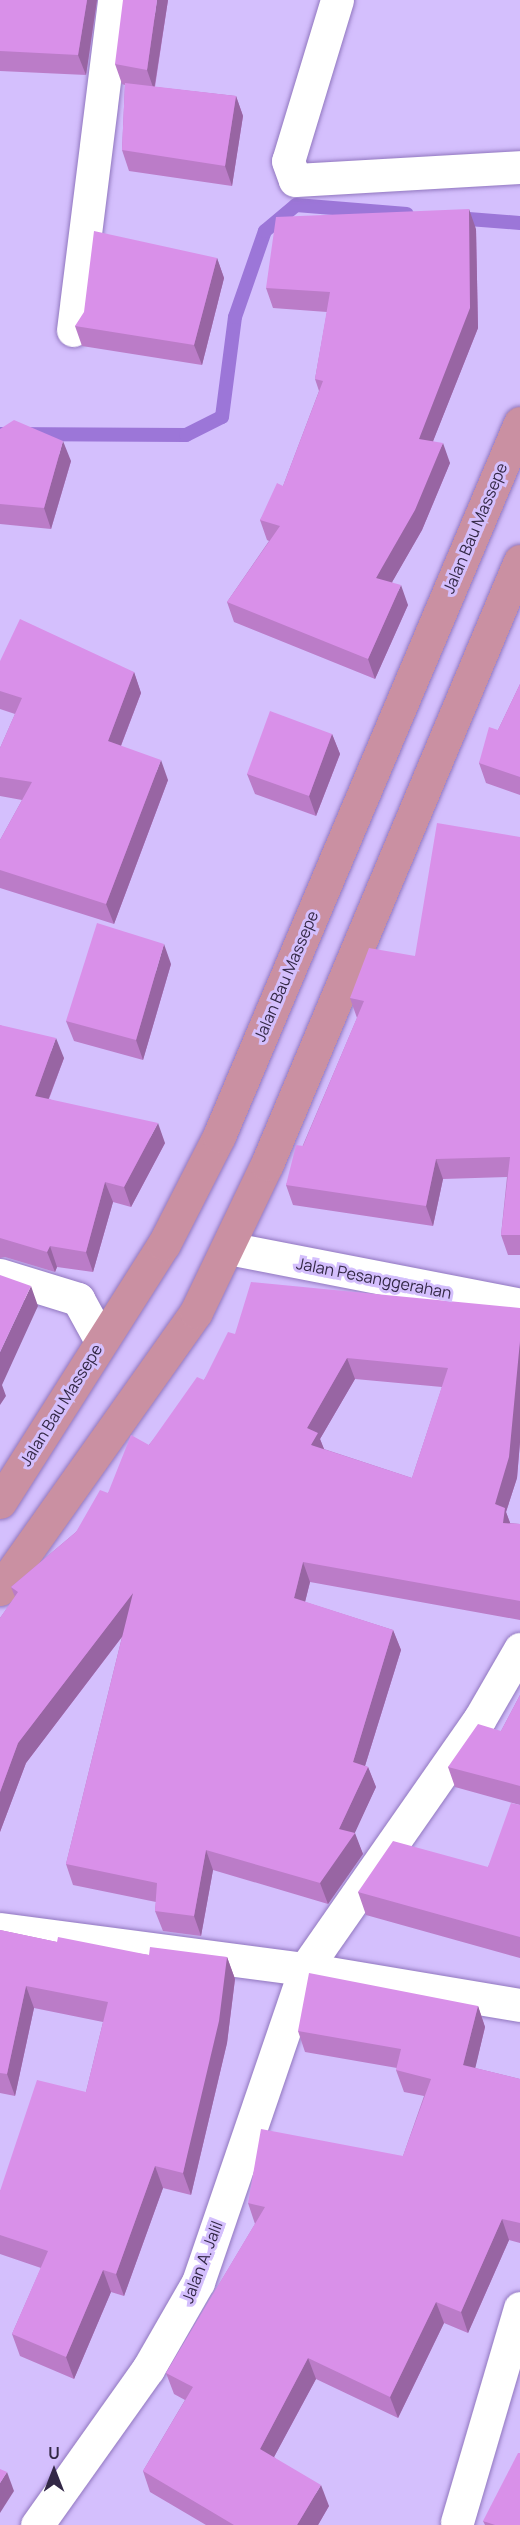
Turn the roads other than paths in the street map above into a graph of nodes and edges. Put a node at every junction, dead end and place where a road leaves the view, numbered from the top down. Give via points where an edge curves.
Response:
1 (114, 0) edge
2 (337, 0) edge
3 (520, 167) edge
4 (73, 330) dead end
5 (520, 423) edge
6 (520, 561) edge
7 (228, 1248) junction
8 (0, 1275) edge
9 (520, 1305) edge
10 (101, 1341) junction
11 (0, 1502) edge
12 (0, 1589) edge
13 (520, 1649) edge
14 (0, 1929) edge
15 (305, 1969) junction
16 (520, 2005) edge
17 (520, 2308) edge
18 (457, 2522) dead end
19 (37, 2525) edge

1 - 4 street
2 - 3 street via 288,161 295,180
5 - 10 highway, Jalan Bau Massepe via 219,1136 164,1244
6 - 7 highway
7 - 9 street, Jalan Pesanggerahan
7 - 12 highway via 196,1312
8 - 10 street via 78,1299
10 - 11 highway, Jalan Bau Massepe
13 - 15 street, Jalan A. Jalil via 479,1720
14 - 15 street
15 - 16 street
15 - 19 street, Jalan A. Jalil via 198,2282 148,2368
17 - 18 street

